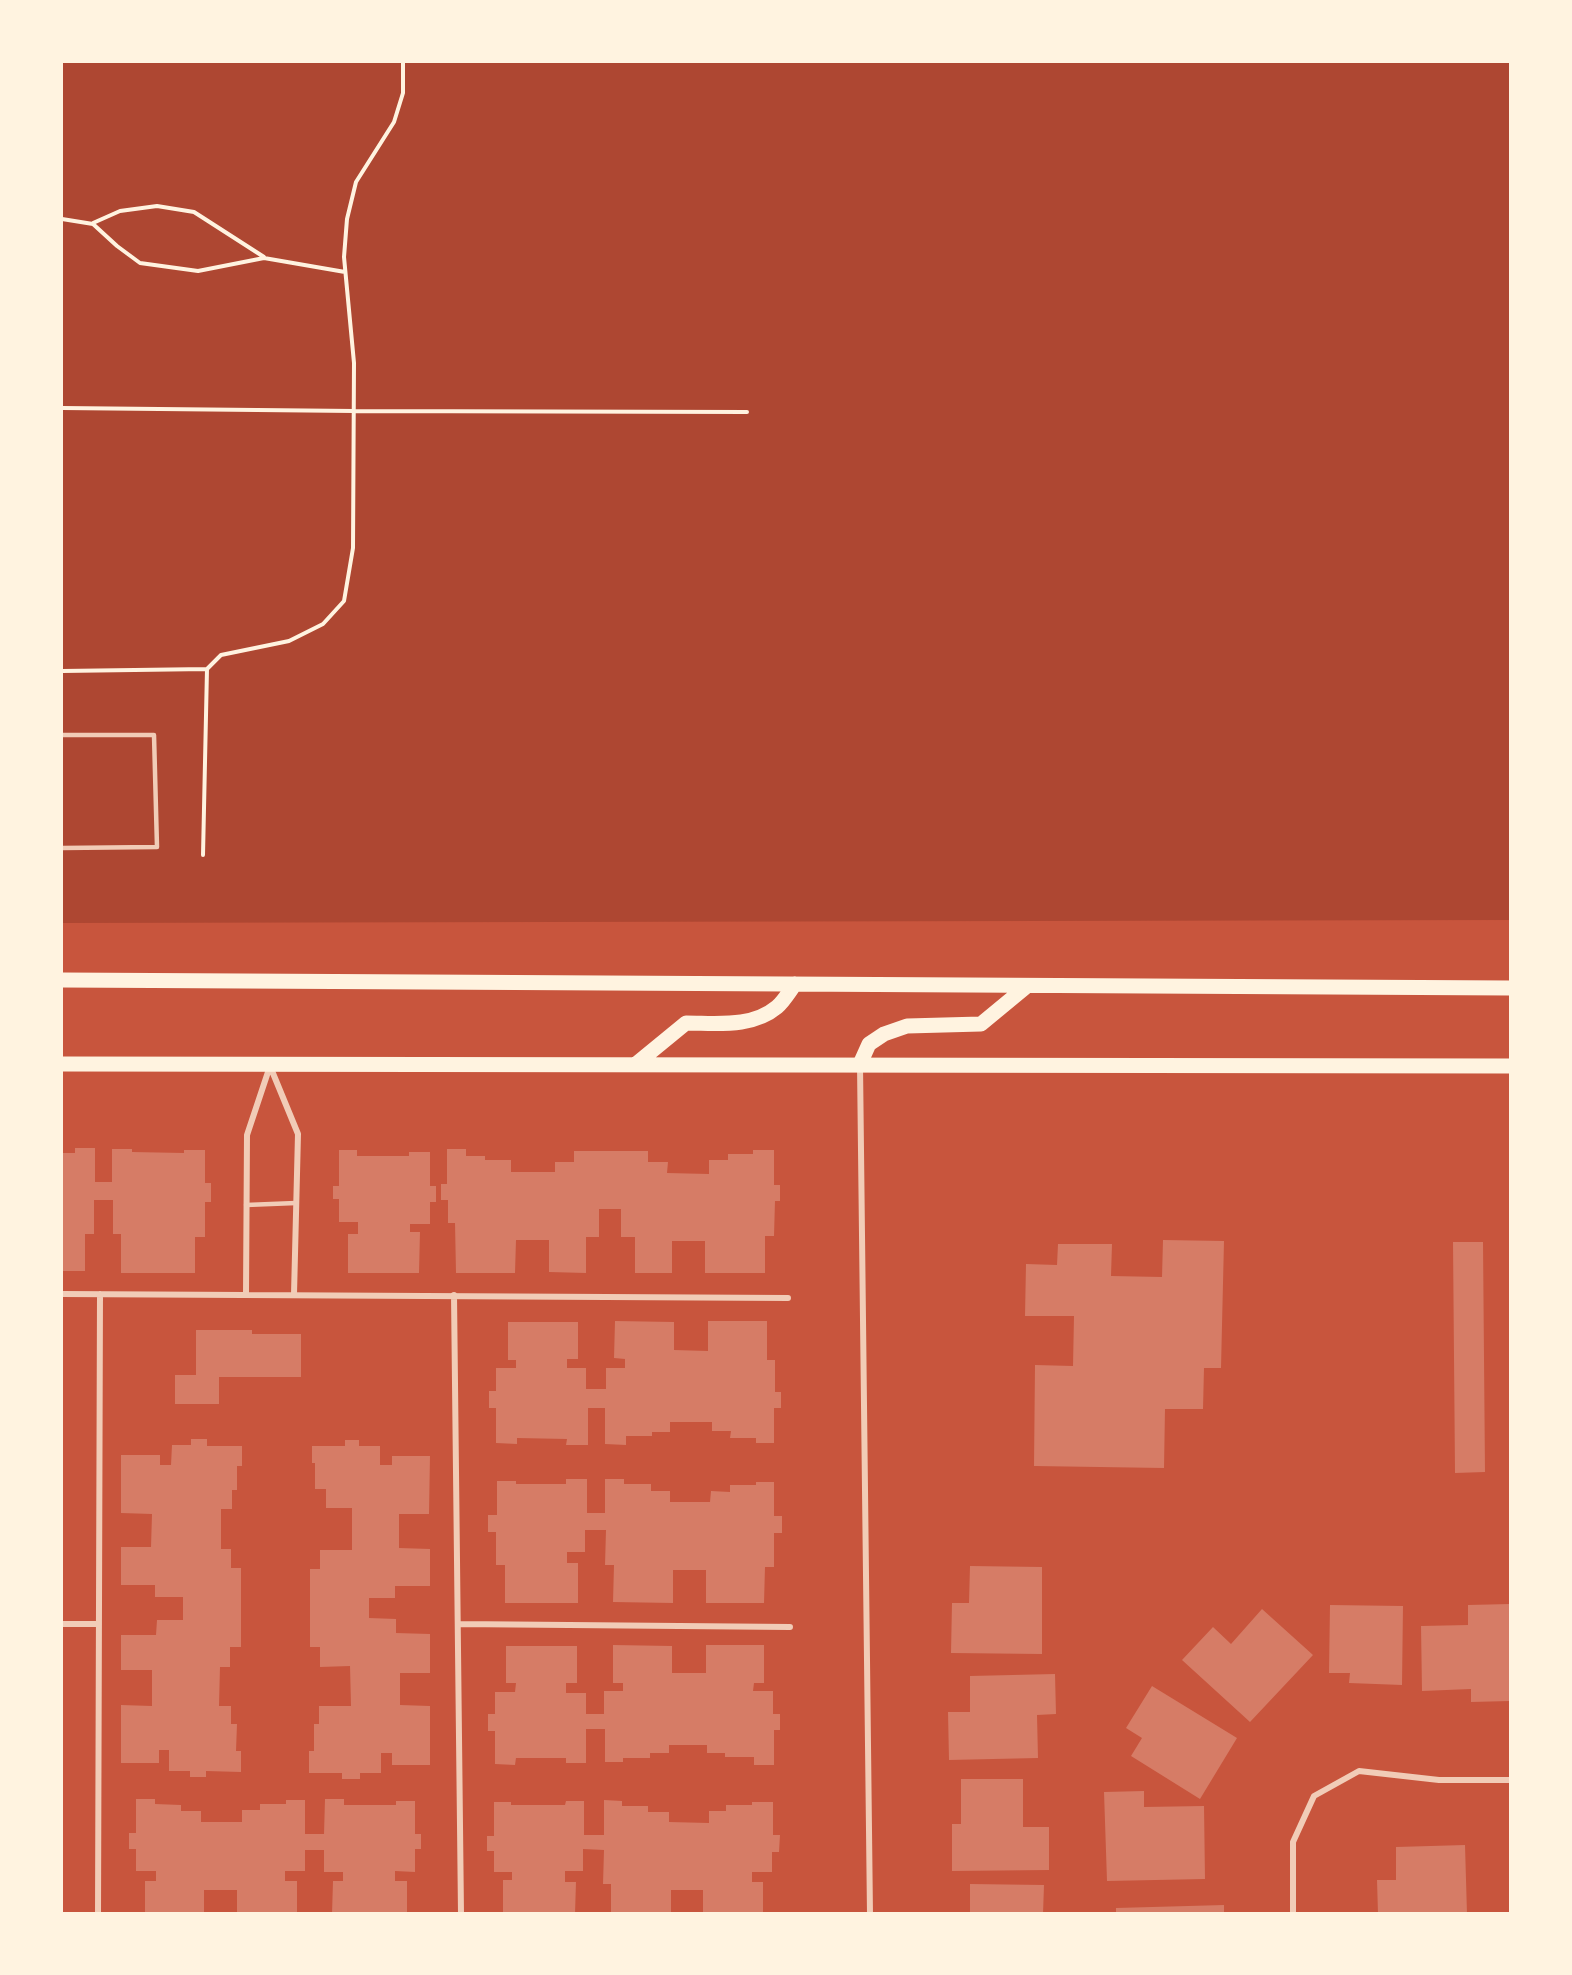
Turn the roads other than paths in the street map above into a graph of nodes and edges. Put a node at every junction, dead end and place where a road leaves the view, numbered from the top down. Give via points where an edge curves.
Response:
1 (62, 735) edge
2 (62, 848) edge
3 (62, 980) edge
4 (795, 984) junction
5 (1027, 986) junction
6 (1510, 988) edge
7 (62, 1064) edge
8 (636, 1064) junction
9 (860, 1064) junction
10 (270, 1065) junction
11 (1510, 1066) edge
12 (296, 1203) junction
13 (246, 1205) junction
14 (62, 1294) edge
15 (100, 1294) junction
16 (246, 1294) junction
17 (294, 1294) junction
18 (454, 1295) junction
19 (788, 1298) dead end
20 (62, 1624) edge
21 (99, 1624) junction
22 (458, 1624) junction
23 (790, 1627) dead end
24 (1510, 1780) edge
25 (98, 1914) edge
26 (461, 1914) edge
27 (870, 1914) edge
28 (1293, 1914) edge

1 - 2 lane via 154,735 157,847
3 - 4 main road
4 - 5 main road
4 - 8 main road via 778,1006 755,1020 686,1023
5 - 6 main road
5 - 9 main road via 981,1024 907,1026 884,1034 868,1044
7 - 10 main road
8 - 9 main road
8 - 10 main road
9 - 11 main road
9 - 27 street
10 - 12 street via 298,1134
10 - 13 street via 247,1135
12 - 13 lane
12 - 17 street
13 - 16 street
14 - 15 street
15 - 16 street
15 - 21 street
16 - 17 street
17 - 18 street
18 - 19 street
18 - 22 street
20 - 21 street
21 - 25 street
22 - 23 street
22 - 26 street
24 - 28 street via 1439,1780 1359,1771 1314,1796 1293,1842

